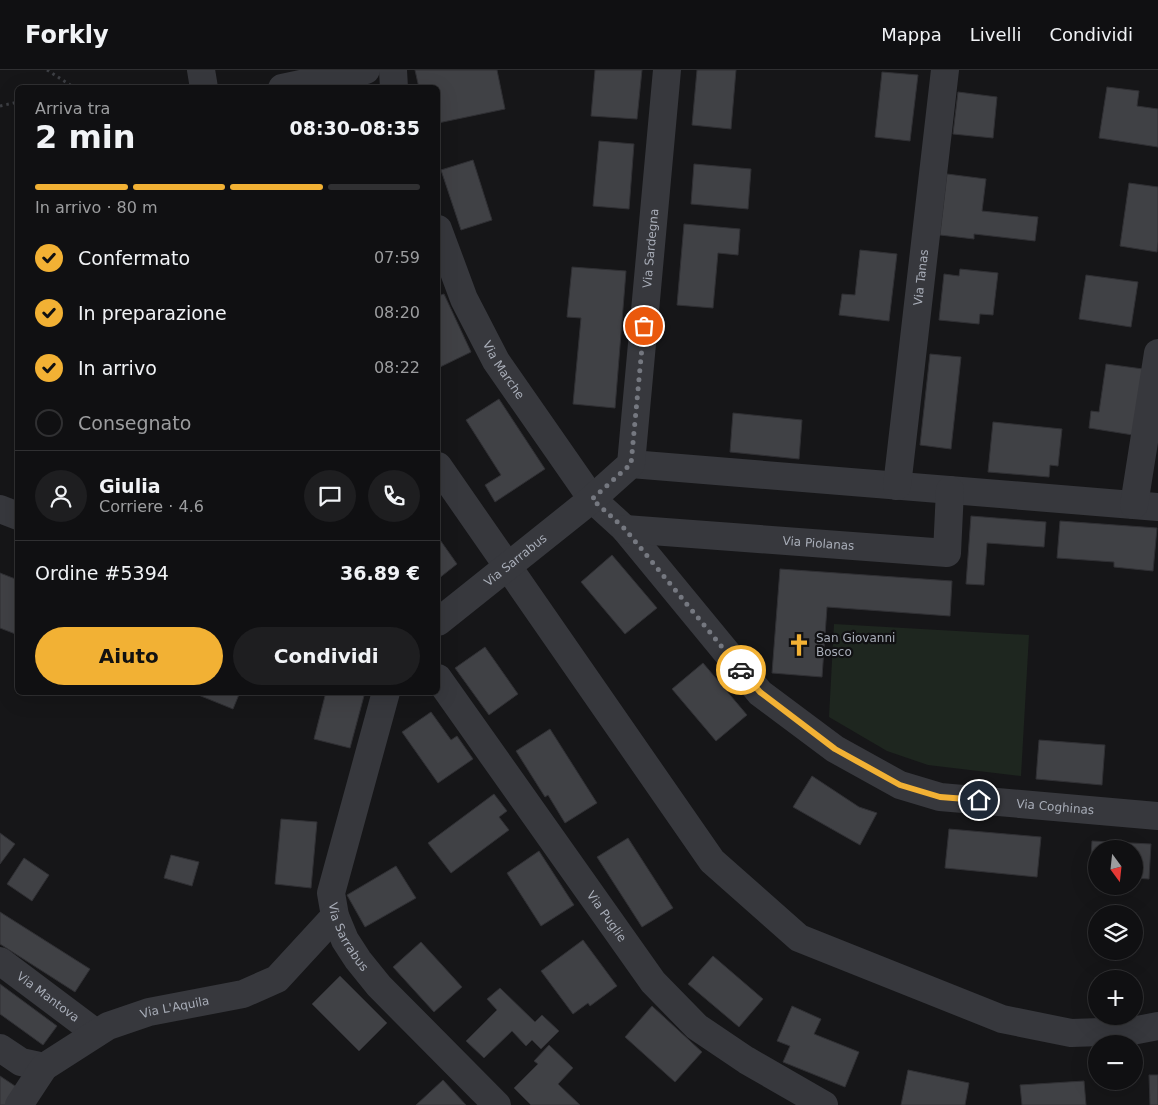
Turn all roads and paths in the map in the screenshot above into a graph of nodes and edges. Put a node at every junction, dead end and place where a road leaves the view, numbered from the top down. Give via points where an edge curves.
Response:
1 (47, 70) edge
2 (201, 70) edge
3 (366, 70) edge
4 (392, 70) edge
5 (667, 70) edge
6 (945, 70) edge
7 (71, 85) edge
8 (204, 85) edge
9 (296, 85) edge
10 (394, 85) edge
11 (15, 103) edge
12 (0, 106) edge
13 (440, 234) edge
14 (1158, 353) edge
15 (631, 464) junction
16 (440, 469) edge
17 (898, 486) junction
18 (950, 490) junction
19 (592, 499) junction
20 (1146, 506) edge
21 (0, 509) edge
22 (15, 515) edge
23 (625, 529) junction
24 (507, 567) junction
25 (440, 620) edge
26 (440, 681) edge
27 (385, 695) edge
28 (1158, 816) edge
29 (335, 916) junction
30 (0, 961) edge
31 (1158, 1026) edge
32 (96, 1034) junction
33 (0, 1048) edge
34 (44, 1067) junction
35 (19, 1105) edge
36 (497, 1105) edge
37 (824, 1105) edge

1 - 7 path
2 - 8 street
3 - 9 street
4 - 10 street
5 - 15 street, Via Sardegna
6 - 17 street, Via Tanas
11 - 12 path
13 - 19 street, Via Marche via 464,298 496,361
14 - 20 street
15 - 17 street
15 - 19 street
16 - 24 street
17 - 18 street
18 - 20 street
18 - 23 street, Via Piolanas via 947,553
19 - 23 street, Via Coghinas
19 - 24 street, Via Sarrabus
21 - 22 street
23 - 28 street, Via Coghinas via 760,692 835,749 900,785 940,797
24 - 25 street, Via Sarrabus
24 - 31 street via 712,861 799,938 1002,1019 1071,1033 1132,1031
26 - 37 street, Via Puglie via 653,982 697,1027
27 - 29 street, Via Sarrabus via 331,893
29 - 32 street, Via L'Aquila via 277,979 243,994 149,1012 108,1026
29 - 36 street, Via Sarrabus via 345,940 380,986
30 - 32 street, Via Mantova
32 - 34 street, Via L'Aquila
33 - 34 street via 21,1062
34 - 35 street, Via L'Aquila

